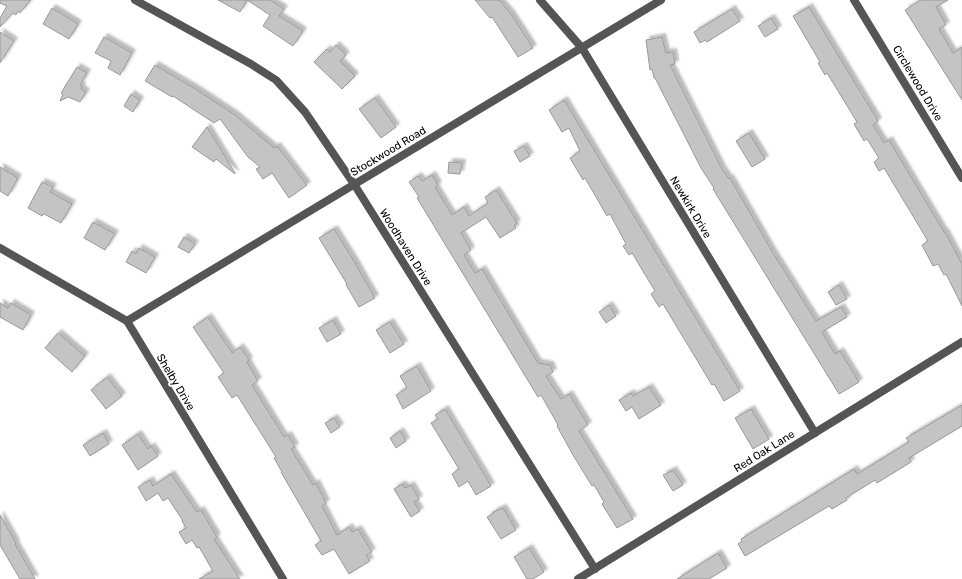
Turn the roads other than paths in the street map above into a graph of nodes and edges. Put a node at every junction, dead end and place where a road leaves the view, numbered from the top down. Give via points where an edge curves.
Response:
1 (135, 0) edge
2 (540, 0) edge
3 (661, 0) edge
4 (854, 0) edge
5 (582, 48) junction
6 (962, 178) edge
7 (354, 184) junction
8 (0, 248) edge
9 (127, 321) junction
10 (962, 342) edge
11 (815, 433) junction
12 (595, 569) junction
13 (283, 579) edge
14 (578, 579) edge

1 - 7 street, Woodhaven Drive via 276,80 305,112
2 - 5 street, Newkirk Drive
3 - 5 street, Stockwood Road
4 - 6 street, Circlewood Drive
5 - 7 street, Stockwood Road
5 - 11 street, Newkirk Drive
7 - 9 street, Stockwood Road
7 - 12 street, Woodhaven Drive
8 - 9 street, Shelby Drive
9 - 13 street, Shelby Drive
10 - 11 street, Red Oak Lane
11 - 12 street, Red Oak Lane
12 - 14 street, Red Oak Lane

